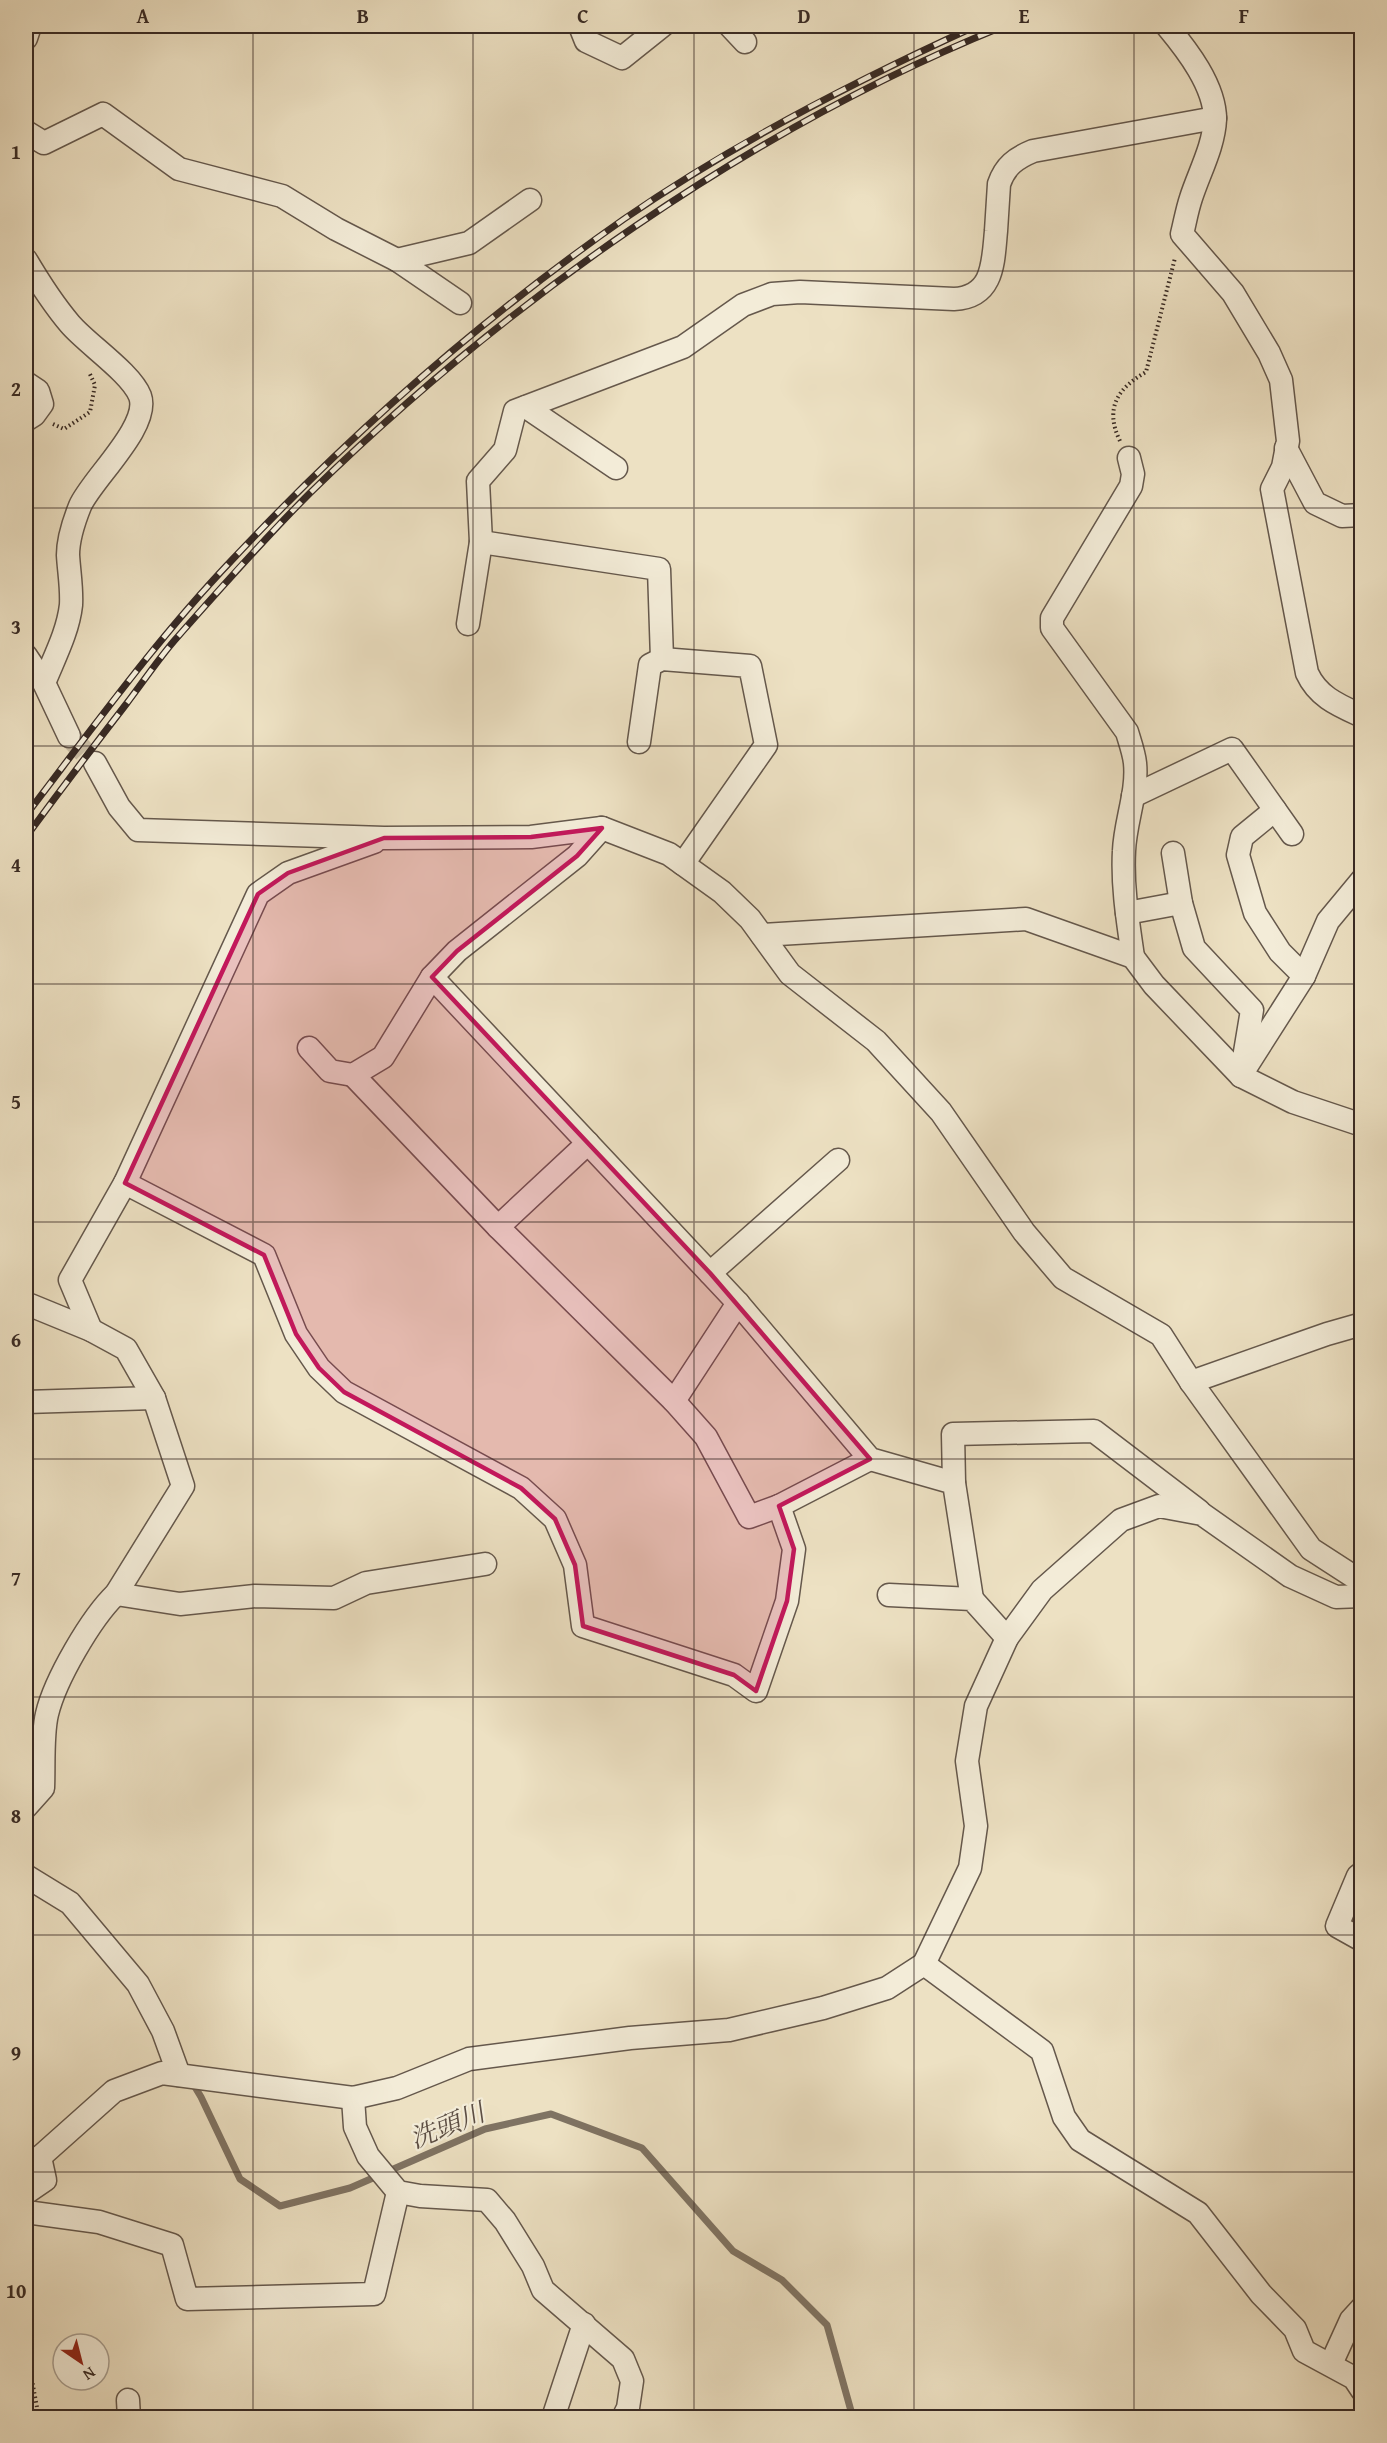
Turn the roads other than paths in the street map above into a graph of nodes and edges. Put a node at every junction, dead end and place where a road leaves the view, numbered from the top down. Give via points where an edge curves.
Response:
1 (30, 26) edge
2 (580, 26) edge
3 (662, 26) edge
4 (1167, 26) edge
5 (26, 38) edge
6 (1215, 118) junction
7 (26, 132) edge
8 (530, 200) dead end
9 (26, 260) edge
10 (397, 260) junction
11 (460, 303) dead end
12 (26, 383) edge
13 (526, 407) junction
14 (29, 417) edge
15 (1286, 448) junction
16 (1129, 458) road end
17 (616, 468) dead end
18 (1362, 514) edge
19 (481, 542) junction
20 (468, 624) dead end
21 (26, 656) edge
22 (662, 659) junction
23 (35, 680) edge
24 (1362, 716) edge
25 (69, 736) tunnel mouth
26 (639, 742) dead end
27 (95, 763) tunnel mouth
28 (1133, 796) junction
29 (1275, 810) junction
30 (602, 828) junction
31 (1292, 834) dead end
32 (384, 838) junction
33 (1173, 853) dead end
34 (683, 864) junction
35 (1362, 880) edge
36 (1181, 903) junction
37 (1127, 913) junction
38 (762, 935) junction
39 (1133, 957) junction
40 (1304, 976) junction
41 (432, 977) junction
42 (309, 1048) dead end
43 (353, 1075) junction
44 (1241, 1076) junction
45 (1362, 1125) edge
46 (588, 1143) junction
47 (838, 1160) dead end
48 (125, 1183) junction
49 (498, 1227) junction
50 (710, 1273) junction
51 (738, 1303) junction
52 (26, 1308) edge
53 (1362, 1324) edge
54 (91, 1330) junction
55 (1191, 1382) junction
56 (154, 1398) junction
57 (26, 1401) edge
58 (674, 1401) junction
59 (870, 1459) junction
60 (954, 1483) junction
61 (779, 1506) junction
62 (1202, 1514) junction
63 (485, 1564) dead end
64 (1362, 1582) edge
65 (116, 1594) junction
66 (889, 1594) dead end
67 (1362, 1596) edge
68 (972, 1599) junction
69 (1007, 1638) junction
70 (26, 1807) edge
71 (1362, 1873) edge
72 (26, 1876) edge
73 (1362, 1940) edge
74 (924, 1964) junction
75 (179, 2075) junction
76 (353, 2098) junction
77 (33, 2162) edge
78 (398, 2192) junction
79 (26, 2193) edge
80 (26, 2212) edge
81 (1362, 2308) edge
82 (584, 2324) junction
83 (1331, 2364) junction
84 (1359, 2382) edge
85 (553, 2418) edge
86 (623, 2418) edge

1 - 5 street
2 - 3 street via 586,41 622,58
4 - 6 street via 1203,79
6 - 13 street via 1017,157 1002,172 999,184 993,269 986,282 969,296 954,299 772,294 743,305 683,347
6 - 15 street via 1182,234 1233,293 1269,353 1281,380
7 - 10 street via 44,143 103,114 179,169 282,196
8 - 10 street via 469,243
9 - 23 street via 70,325 130,382 140,396 141,407 128,439 81,503 68,554 72,585 63,637
10 - 11 street
12 - 14 street via 38,391 42,404
13 - 17 street
13 - 19 street via 515,411 505,450 478,481
15 - 18 street via 1315,502 1341,516
15 - 24 street via 1283,467 1272,489 1307,673 1314,688 1332,703
16 - 28 street via 1131,486 1052,618 1052,628 1127,732 1135,765
19 - 20 street
19 - 22 street via 659,569
21 - 23 street
22 - 26 street via 650,665
22 - 34 street via 750,666 766,745
23 - 25 street
27 - 32 street via 138,830
28 - 29 street via 1232,749
28 - 37 street via 1124,849
29 - 31 street
29 - 40 street via 1242,837 1238,855 1255,913 1280,952
30 - 32 street via 531,837
30 - 34 street via 669,854
30 - 41 street via 577,856 457,951
32 - 48 street via 288,873 258,894
33 - 36 street
34 - 38 street via 722,892
35 - 40 street via 1328,921
36 - 37 street
36 - 44 street via 1194,948 1252,1010
37 - 39 street
38 - 39 street via 1026,919
38 - 55 street via 790,974 876,1041 941,1112 1024,1232 1063,1278 1161,1335
39 - 44 street via 1154,985
40 - 44 street
41 - 43 street via 383,1058
41 - 46 street
42 - 43 street via 330,1071
43 - 49 street
44 - 45 street via 1293,1102
46 - 49 street
46 - 50 street
47 - 50 street
48 - 54 street via 70,1280
48 - 61 street via 264,1255 296,1334 319,1368 344,1392 521,1488 555,1519 575,1565 583,1626 734,1675 756,1691 787,1601 794,1550
49 - 58 street
50 - 51 street
51 - 58 street
51 - 59 street
52 - 54 street via 30,1305
53 - 55 street
54 - 56 street via 126,1349
55 - 64 street via 1311,1549
56 - 57 street
56 - 65 street via 183,1485
58 - 61 street via 706,1437 749,1517
59 - 60 street
59 - 61 street
60 - 62 street via 953,1434 1094,1431
60 - 68 street
62 - 67 street via 1290,1576 1336,1597
62 - 69 street via 1159,1506 1121,1520 1042,1590
63 - 65 street via 366,1584 334,1598 255,1596 180,1604
65 - 70 street via 103,1606 64,1671 46,1714 43,1788
66 - 68 street
68 - 69 street
69 - 74 street via 976,1707 967,1761 976,1826 970,1868
71 - 73 street via 1337,1926
72 - 75 street via 69,1903 138,1984 163,2031
74 - 76 street via 887,1988 729,2031 630,2038 469,2059 397,2088
74 - 83 street via 1042,2051 1064,2117 1080,2140 1198,2213 1261,2294 1295,2329 1304,2350
75 - 76 street
75 - 77 street via 162,2073 114,2091
76 - 78 street via 355,2127 368,2156
77 - 79 street via 45,2180
78 - 80 street via 374,2294 187,2300 172,2246 99,2222
78 - 82 street via 487,2200 505,2221 543,2290
81 - 83 street via 1351,2320
82 - 85 street
82 - 86 street via 623,2359 632,2380
83 - 84 street

